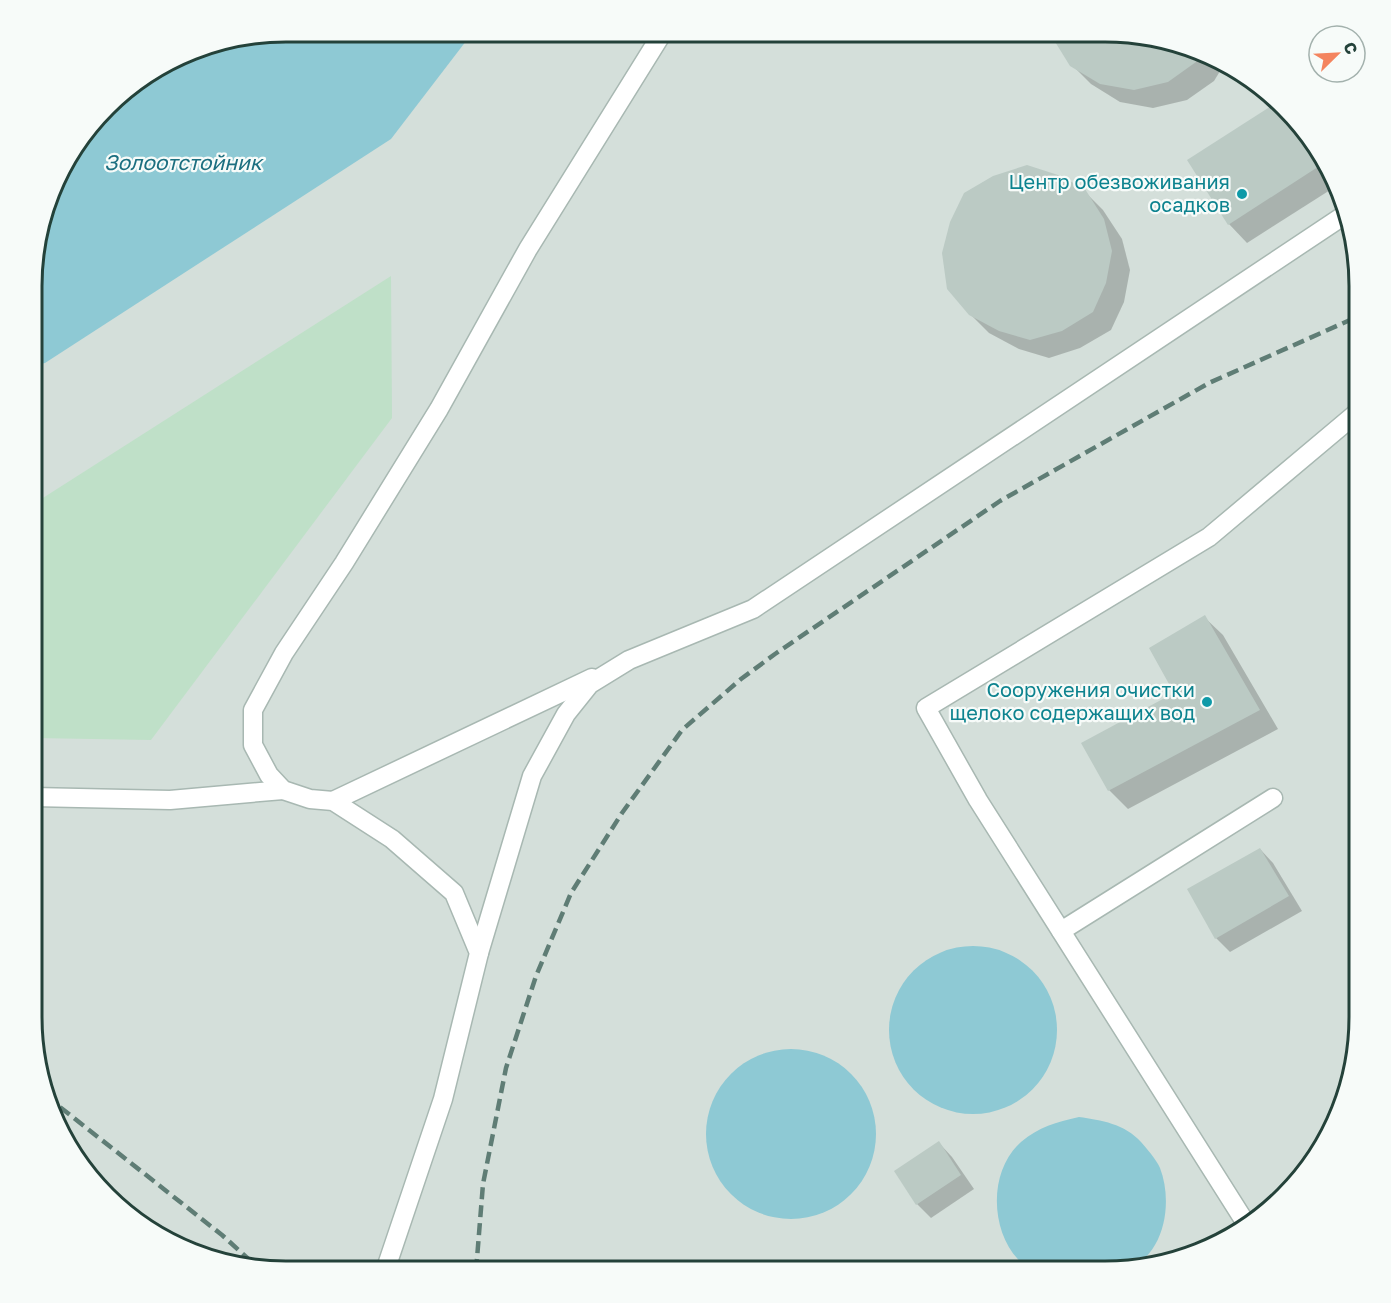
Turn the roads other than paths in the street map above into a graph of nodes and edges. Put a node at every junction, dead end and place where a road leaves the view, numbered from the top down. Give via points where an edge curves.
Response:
1 (657, 42) edge
2 (1340, 218) edge
3 (1349, 419) edge
4 (629, 660) junction
5 (283, 790) junction
6 (42, 797) edge
7 (1273, 798) dead end
8 (333, 801) junction
9 (1061, 931) junction
10 (479, 953) junction
11 (1243, 1219) edge
12 (388, 1261) edge

1 - 5 lane via 528,249 427,428 269,678 253,710 253,745 269,775
2 - 4 lane via 753,609
3 - 9 lane via 1209,537 926,708 978,800
4 - 8 lane
4 - 10 lane via 590,684 566,714 532,776
5 - 6 lane via 171,800
5 - 8 lane
7 - 9 lane
8 - 10 lane via 392,839 454,893
9 - 11 lane
10 - 12 lane via 443,1099

